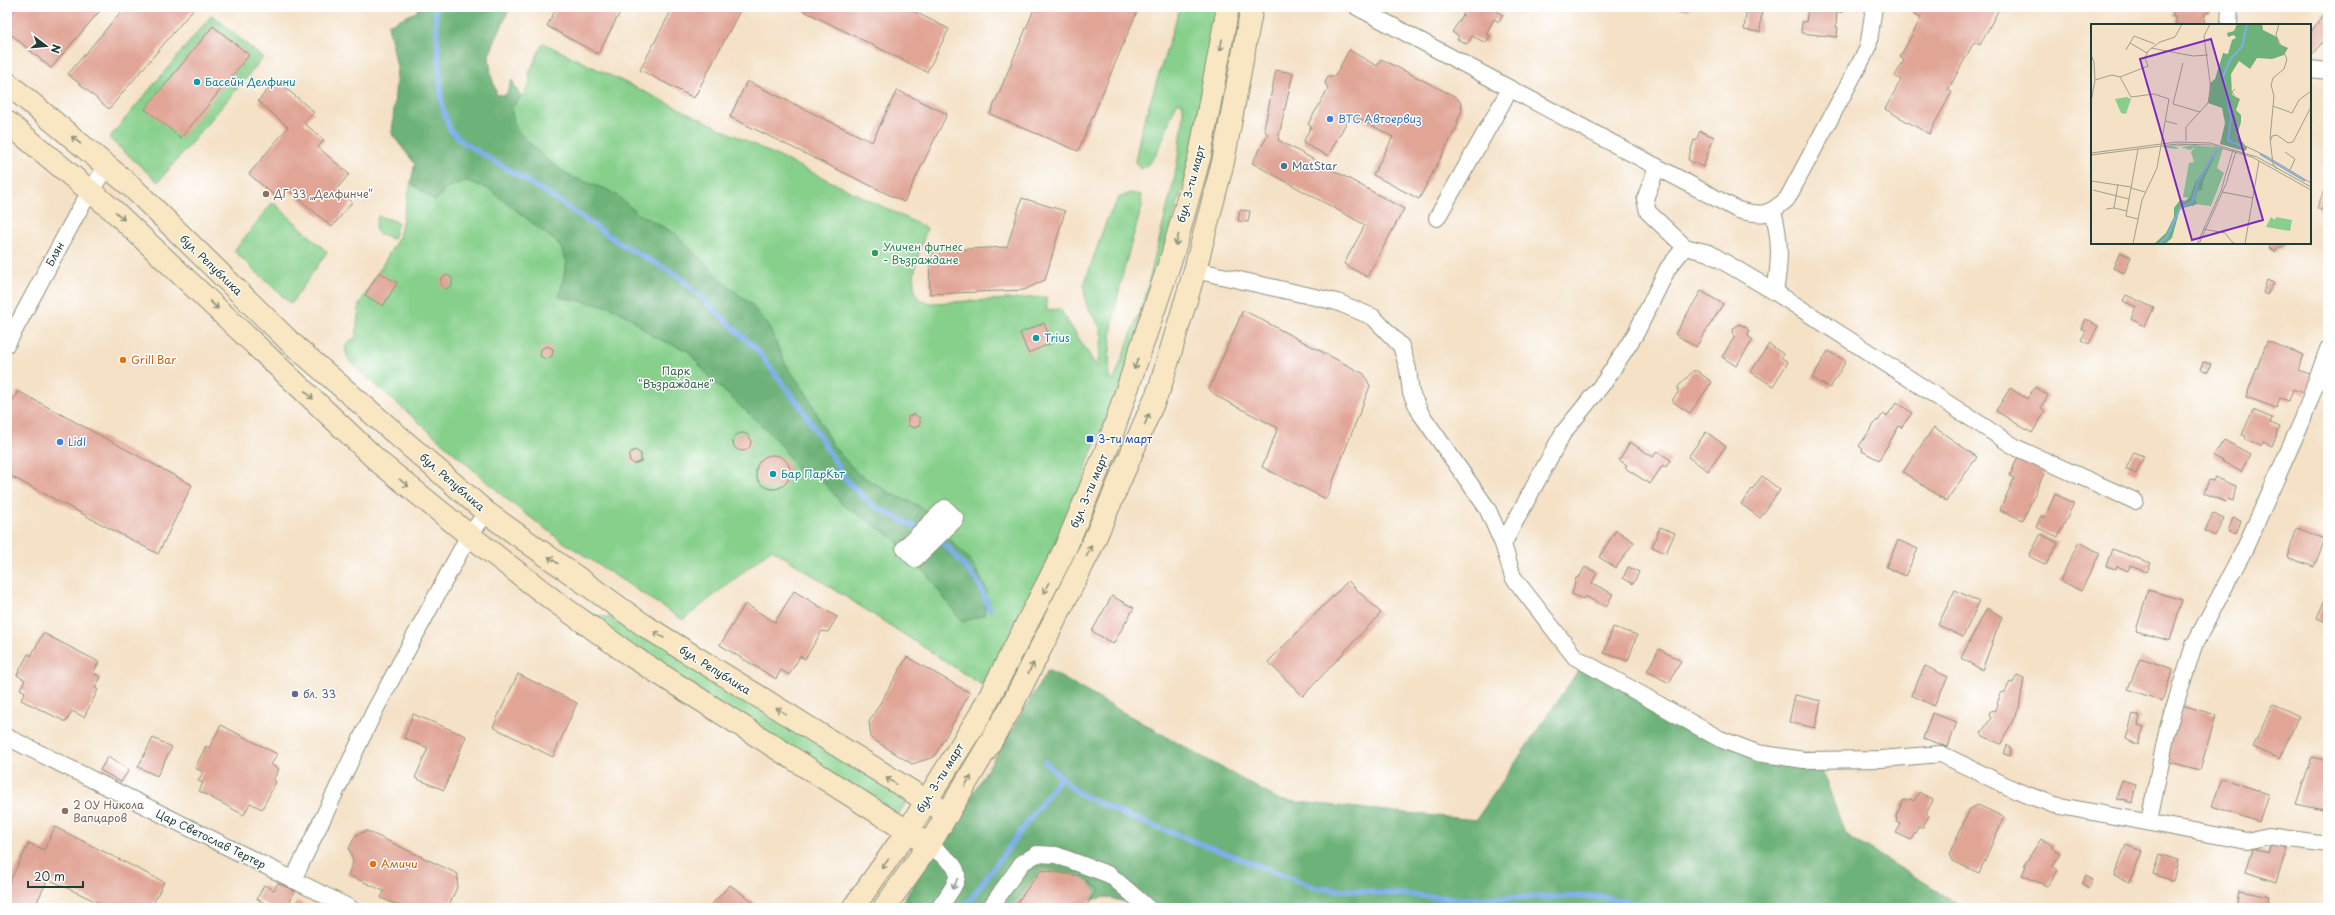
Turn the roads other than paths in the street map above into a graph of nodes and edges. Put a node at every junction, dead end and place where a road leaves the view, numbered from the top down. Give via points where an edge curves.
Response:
1 (1228, 7) edge
2 (1252, 7) edge
3 (1357, 7) edge
4 (1874, 7) edge
5 (2230, 7) edge
6 (2229, 24) edge
7 (2311, 69) edge
8 (2328, 71) edge
9 (7, 83) edge
10 (1510, 89) junction
11 (7, 122) edge
12 (107, 165) junction
13 (1657, 167) junction
14 (90, 191) junction
15 (1773, 211) junction
16 (1437, 218) dead end
17 (1685, 247) junction
18 (1195, 270) junction
19 (1775, 292) junction
20 (7, 344) edge
21 (2328, 349) edge
22 (2135, 502) dead end
23 (487, 513) junction
24 (469, 535) junction
25 (1503, 544) junction
26 (7, 737) edge
27 (924, 801) junction
28 (948, 814) junction
29 (2149, 821) junction
30 (907, 832) junction
31 (2328, 844) edge
32 (929, 845) junction
33 (293, 880) junction
34 (350, 908) edge
35 (853, 908) edge
36 (884, 908) edge
37 (939, 908) edge
38 (990, 908) edge
39 (1148, 908) edge

1 -> 27 street, бул. 3-ти март via 1200,155 1177,238 1108,446 1065,549 1028,624 980,715
2 - 18 street via 1223,162
3 - 10 street
4 - 15 street via 1868,48 1787,199
5 - 6 street
7 - 8 street
12 -> 9 street, бул. Република
10 - 13 street
10 - 16 street
11 - 14 street
12 - 14 street, Блян
12 - 23 street, бул. Република via 290,342
13 - 15 street via 1738,210 1757,215
13 - 17 street via 1645,199 1648,212
14 - 20 street, Блян
14 -> 24 street via 380,463
15 - 19 street via 1779,235 1779,269
17 - 19 street via 1709,253
17 - 25 street via 1668,268 1636,333 1606,381 1563,433
18 - 25 street via 1337,302 1373,317 1401,346 1408,368 1411,393 1421,414 1486,508
28 -> 18 street via 1010,709 1090,550 1160,388
19 - 22 street via 2017,448
21 - 29 street via 2303,418 2244,550 2194,645 2168,727
23 - 24 street
27 -> 23 street, бул. Република via 645,626
24 - 30 street via 630,655
24 - 33 street via 375,710
25 - 29 street via 1514,577 1575,657 1720,739 1757,753 1804,760 1941,754 2017,791 2055,805
26 - 33 street, Цар Светослав Тертер
27 - 28 street, бул. Република
27 - 30 street, бул. 3-ти март
28 - 32 street
29 - 31 street via 2247,841 2268,836
30 - 32 street
30 -> 35 street, бул. 3-ти март
32 - 36 street
32 -> 37 street via 953,862 957,869 958,878 955,886
33 - 34 street, Цар Светослав Тертер
38 - 39 street via 1022,863 1037,854 1056,855 1110,875

